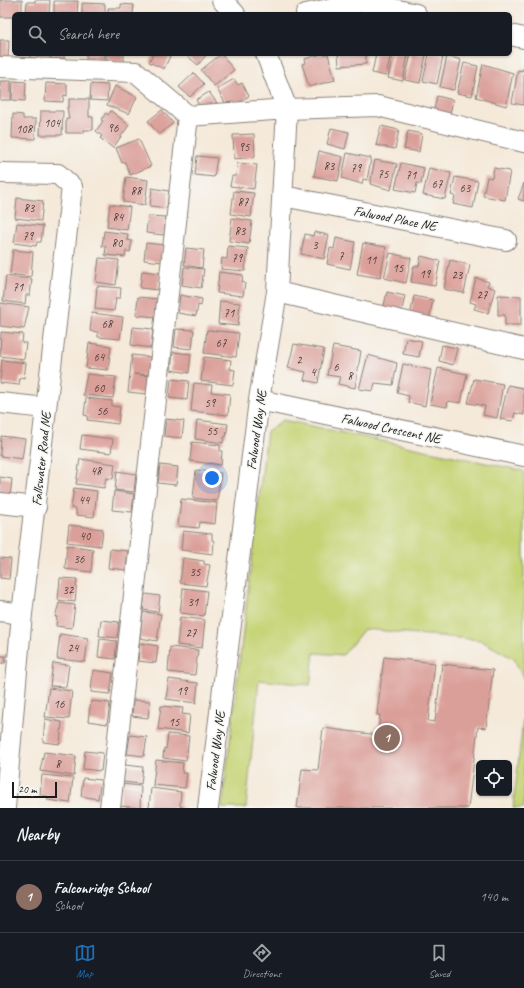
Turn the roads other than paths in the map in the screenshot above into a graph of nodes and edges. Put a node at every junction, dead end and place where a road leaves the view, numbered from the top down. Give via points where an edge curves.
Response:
1 (222, 0) edge
2 (233, 12) edge
3 (315, 12) edge
4 (407, 12) edge
5 (512, 35) edge
6 (524, 38) edge
7 (267, 56) edge
8 (0, 67) edge
9 (286, 109) junction
10 (188, 116) junction
11 (524, 142) edge
12 (0, 172) edge
13 (283, 196) junction
14 (506, 240) dead end
15 (277, 292) junction
16 (524, 349) edge
17 (259, 400) junction
18 (0, 403) edge
19 (46, 408) junction
20 (524, 456) edge
21 (0, 503) edge
22 (36, 507) junction
23 (0, 611) edge
24 (22, 614) junction
25 (6, 715) edge
26 (5, 808) edge
27 (110, 808) edge
28 (208, 808) edge

1 - 2 street
3 - 4 street via 361,2
5 - 6 street
7 - 9 street, Falwood Way NE
8 - 10 street via 136,72
9 - 10 street
9 - 11 street via 378,106
9 - 13 street, Falwood Way NE
10 - 27 street
12 - 19 street, Fallswater Road NE via 58,174 72,188
13 - 14 street, Falwood Place NE
13 - 15 street, Falwood Way NE
15 - 16 street
15 - 17 street, Falwood Way NE
17 - 20 street, Falwood Crescent NE
17 - 28 street, Falwood Way NE
18 - 19 street
19 - 22 street, Fallswater Road NE
21 - 22 street
22 - 24 street, Fallswater Road NE
23 - 24 street
24 - 25 street, Fallswater Road NE
25 - 26 street, Fallswater Road NE

